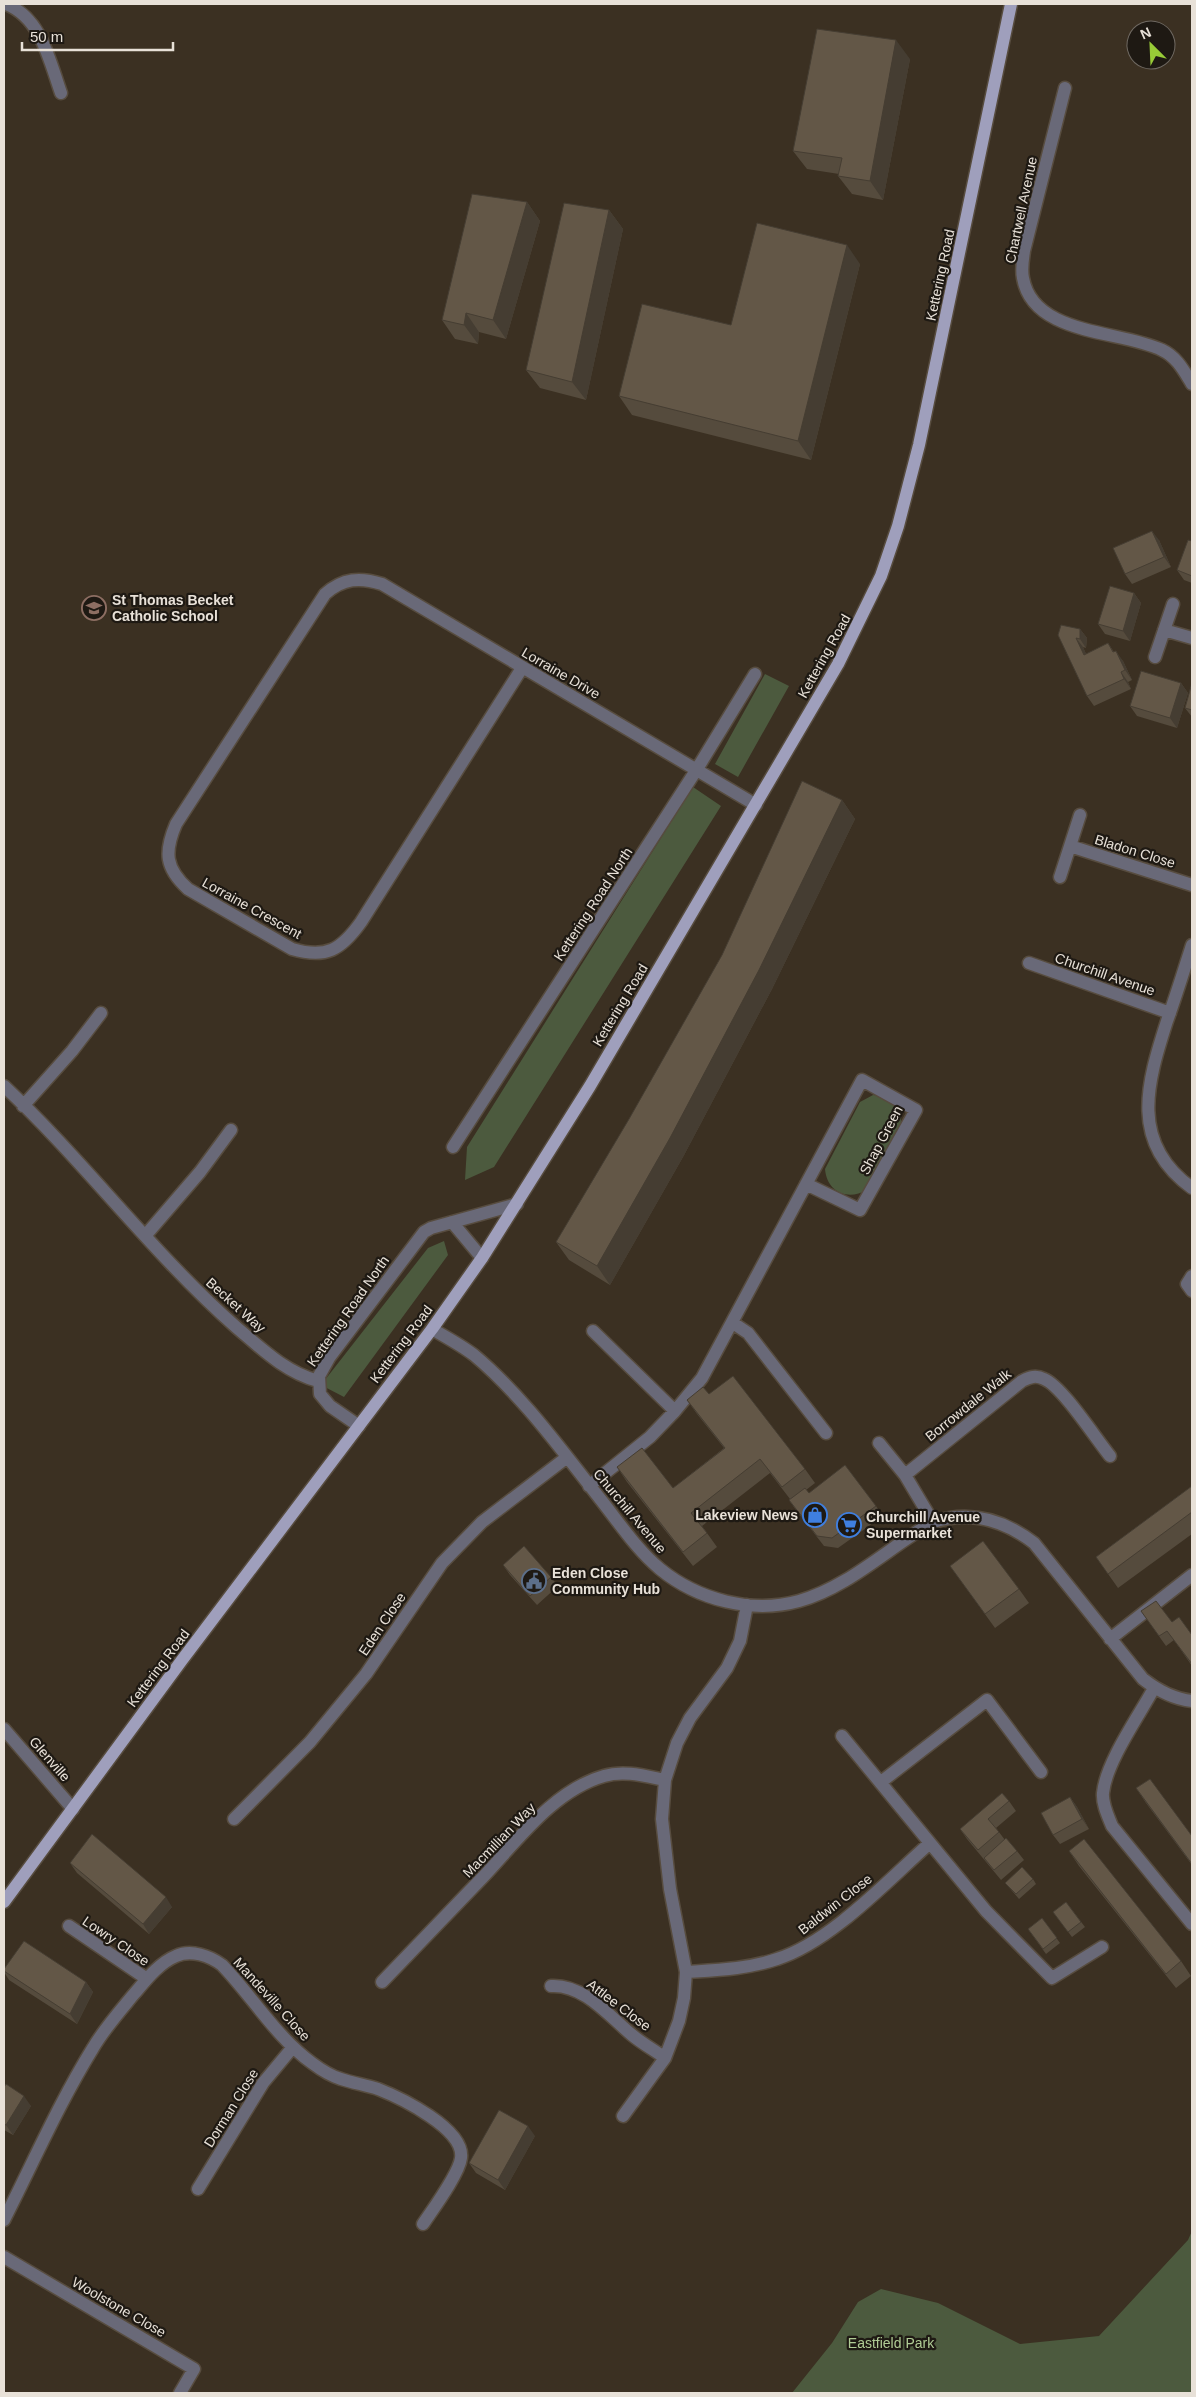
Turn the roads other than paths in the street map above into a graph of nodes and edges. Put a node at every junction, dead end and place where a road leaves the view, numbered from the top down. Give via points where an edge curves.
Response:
1 (6, 4) edge
2 (1011, 4) edge
3 (1065, 88) dead end
4 (61, 93) dead end
5 (1192, 384) edge
6 (346, 580) joint
7 (1173, 604) dead end
8 (1164, 630) junction
9 (1192, 638) edge
10 (1155, 657) dead end
11 (522, 668) junction
12 (754, 674) dead end
13 (697, 769) junction
14 (756, 805) junction
15 (1080, 815) dead end
16 (1070, 846) junction
17 (1060, 877) dead end
18 (1192, 884) edge
19 (1192, 945) edge
20 (1029, 963) dead end
21 (101, 1013) dead end
22 (1170, 1013) junction
23 (4, 1086) edge
24 (23, 1106) junction
25 (231, 1130) dead end
26 (453, 1148) dead end
27 (806, 1184) junction
28 (1192, 1188) edge
29 (517, 1204) junction
30 (452, 1222) junction
31 (144, 1236) junction
32 (482, 1258) junction
33 (1192, 1276) edge
34 (1192, 1291) edge
35 (733, 1323) junction
36 (432, 1329) junction
37 (593, 1331) dead end
38 (318, 1381) junction
39 (675, 1412) junction
40 (359, 1426) junction
41 (826, 1433) dead end
42 (879, 1443) dead end
43 (1110, 1456) dead end
44 (566, 1458) junction
45 (905, 1475) junction
46 (589, 1486) junction
47 (933, 1522) junction
48 (1192, 1575) edge
49 (748, 1605) junction
50 (1110, 1639) junction
51 (1154, 1688) junction
52 (1192, 1701) edge
53 (4, 1729) edge
54 (842, 1736) dead end
55 (1041, 1772) dead end
56 (665, 1780) junction
57 (881, 1782) junction
58 (72, 1809) junction
59 (234, 1819) dead end
60 (930, 1843) junction
61 (4, 1902) edge
62 (1192, 1924) edge
63 (69, 1926) dead end
64 (1102, 1947) dead end
65 (686, 1972) junction
66 (147, 1979) junction
67 (382, 1982) dead end
68 (551, 1986) dead end
69 (293, 2047) junction
70 (665, 2058) junction
71 (624, 2116) dead end
72 (198, 2189) dead end
73 (4, 2220) edge
74 (424, 2224) dead end
75 (4, 2257) edge
76 (180, 2393) edge

1 - 4 street via 19,9 40,34
2 - 14 main road, Kettering Road via 919,445 898,526 863,616
3 - 5 street, Chartwell Avenue via 1024,251 1022,276 1026,288 1038,307 1050,316 1071,325 1164,350 1175,358
6 - 11 street, Lorraine Drive via 365,579 382,584
6 - 11 street, Lorraine Crescent via 325,594 170,837 169,864 176,878 188,889 292,949 307,954 320,953 336,949 348,940
7 - 8 street
8 - 9 street
8 - 10 street
11 - 13 street, Lorraine Drive
12 - 13 street, Kettering Road North
13 - 14 street, Lorraine Drive
13 - 26 street, Kettering Road North
14 - 29 main road, Kettering Road
15 - 16 street
16 - 17 street
16 - 18 street, Bladon Close
19 - 22 street
20 - 22 street, Churchill Avenue
21 - 24 street
22 - 28 street via 1152,1067 1147,1105 1149,1121 1161,1154 1171,1169
23 - 24 street, Becket Way
24 - 31 street, Becket Way
25 - 31 street via 200,1172
27 - 27 street, Shap Green via 862,1080 916,1110 860,1210
27 - 35 street, Shap Green
29 - 30 street, Kettering Road North
29 - 32 main road, Kettering Road
30 - 32 street
30 - 38 street, Kettering Road North via 431,1228 419,1236 322,1368
31 - 38 street, Becket Way via 214,1307 260,1347 293,1372
32 - 36 main road, Kettering Road
33 - 34 street via 1187,1284
35 - 39 street, Shap Green via 702,1378
35 - 41 street via 748,1334
36 - 40 main road, Kettering Road
36 - 44 street, Churchill Avenue via 462,1347 488,1369
37 - 39 street
38 - 40 street, Kettering Road North via 324,1400
39 - 46 street, Shap Green via 650,1437
40 - 58 main road, Kettering Road
42 - 45 street
43 - 45 street, Borrowdale Walk via 1052,1384 1030,1377
44 - 46 street, Churchill Avenue
44 - 59 street, Eden Close via 482,1522 442,1563 366,1674 310,1742
45 - 47 street
46 - 49 street, Churchill Avenue via 644,1554 680,1584 722,1601
47 - 49 street, Churchill Avenue via 822,1592 799,1601
47 - 50 street, Churchill Avenue via 956,1517 985,1518 1019,1531 1048,1558
48 - 50 street
49 - 56 street via 740,1641 727,1668 686,1727
50 - 51 street, Churchill Avenue
51 - 52 street, Churchill Avenue
51 - 62 street via 1114,1760 1103,1794 1105,1811 1112,1826
53 - 58 street, Glenville
54 - 57 street
55 - 57 street via 987,1700
56 - 65 street via 662,1819 670,1888
56 - 67 street, Macmillian Way via 614,1773 590,1781 571,1793 538,1820
57 - 60 street
58 - 61 main road, Kettering Road
60 - 64 street via 986,1911 1052,1978
60 - 65 street, Baldwin Close via 862,1904 802,1948 779,1959 749,1967
63 - 66 street, Lowry Close
65 - 70 street via 679,2022
66 - 69 street, Mandeville Close via 164,1962 177,1955 187,1953 212,1958 232,1975
66 - 73 street, Mandeville Close via 94,2046
68 - 70 street, Attlee Close via 562,1985 584,1994 634,2037
69 - 72 street, Dorman Close via 263,2083
69 - 74 street, Mandeville Close via 340,2079 395,2096 446,2128 456,2138 461,2158 457,2170
70 - 71 street
75 - 76 street, Woolstone Close via 194,2369

